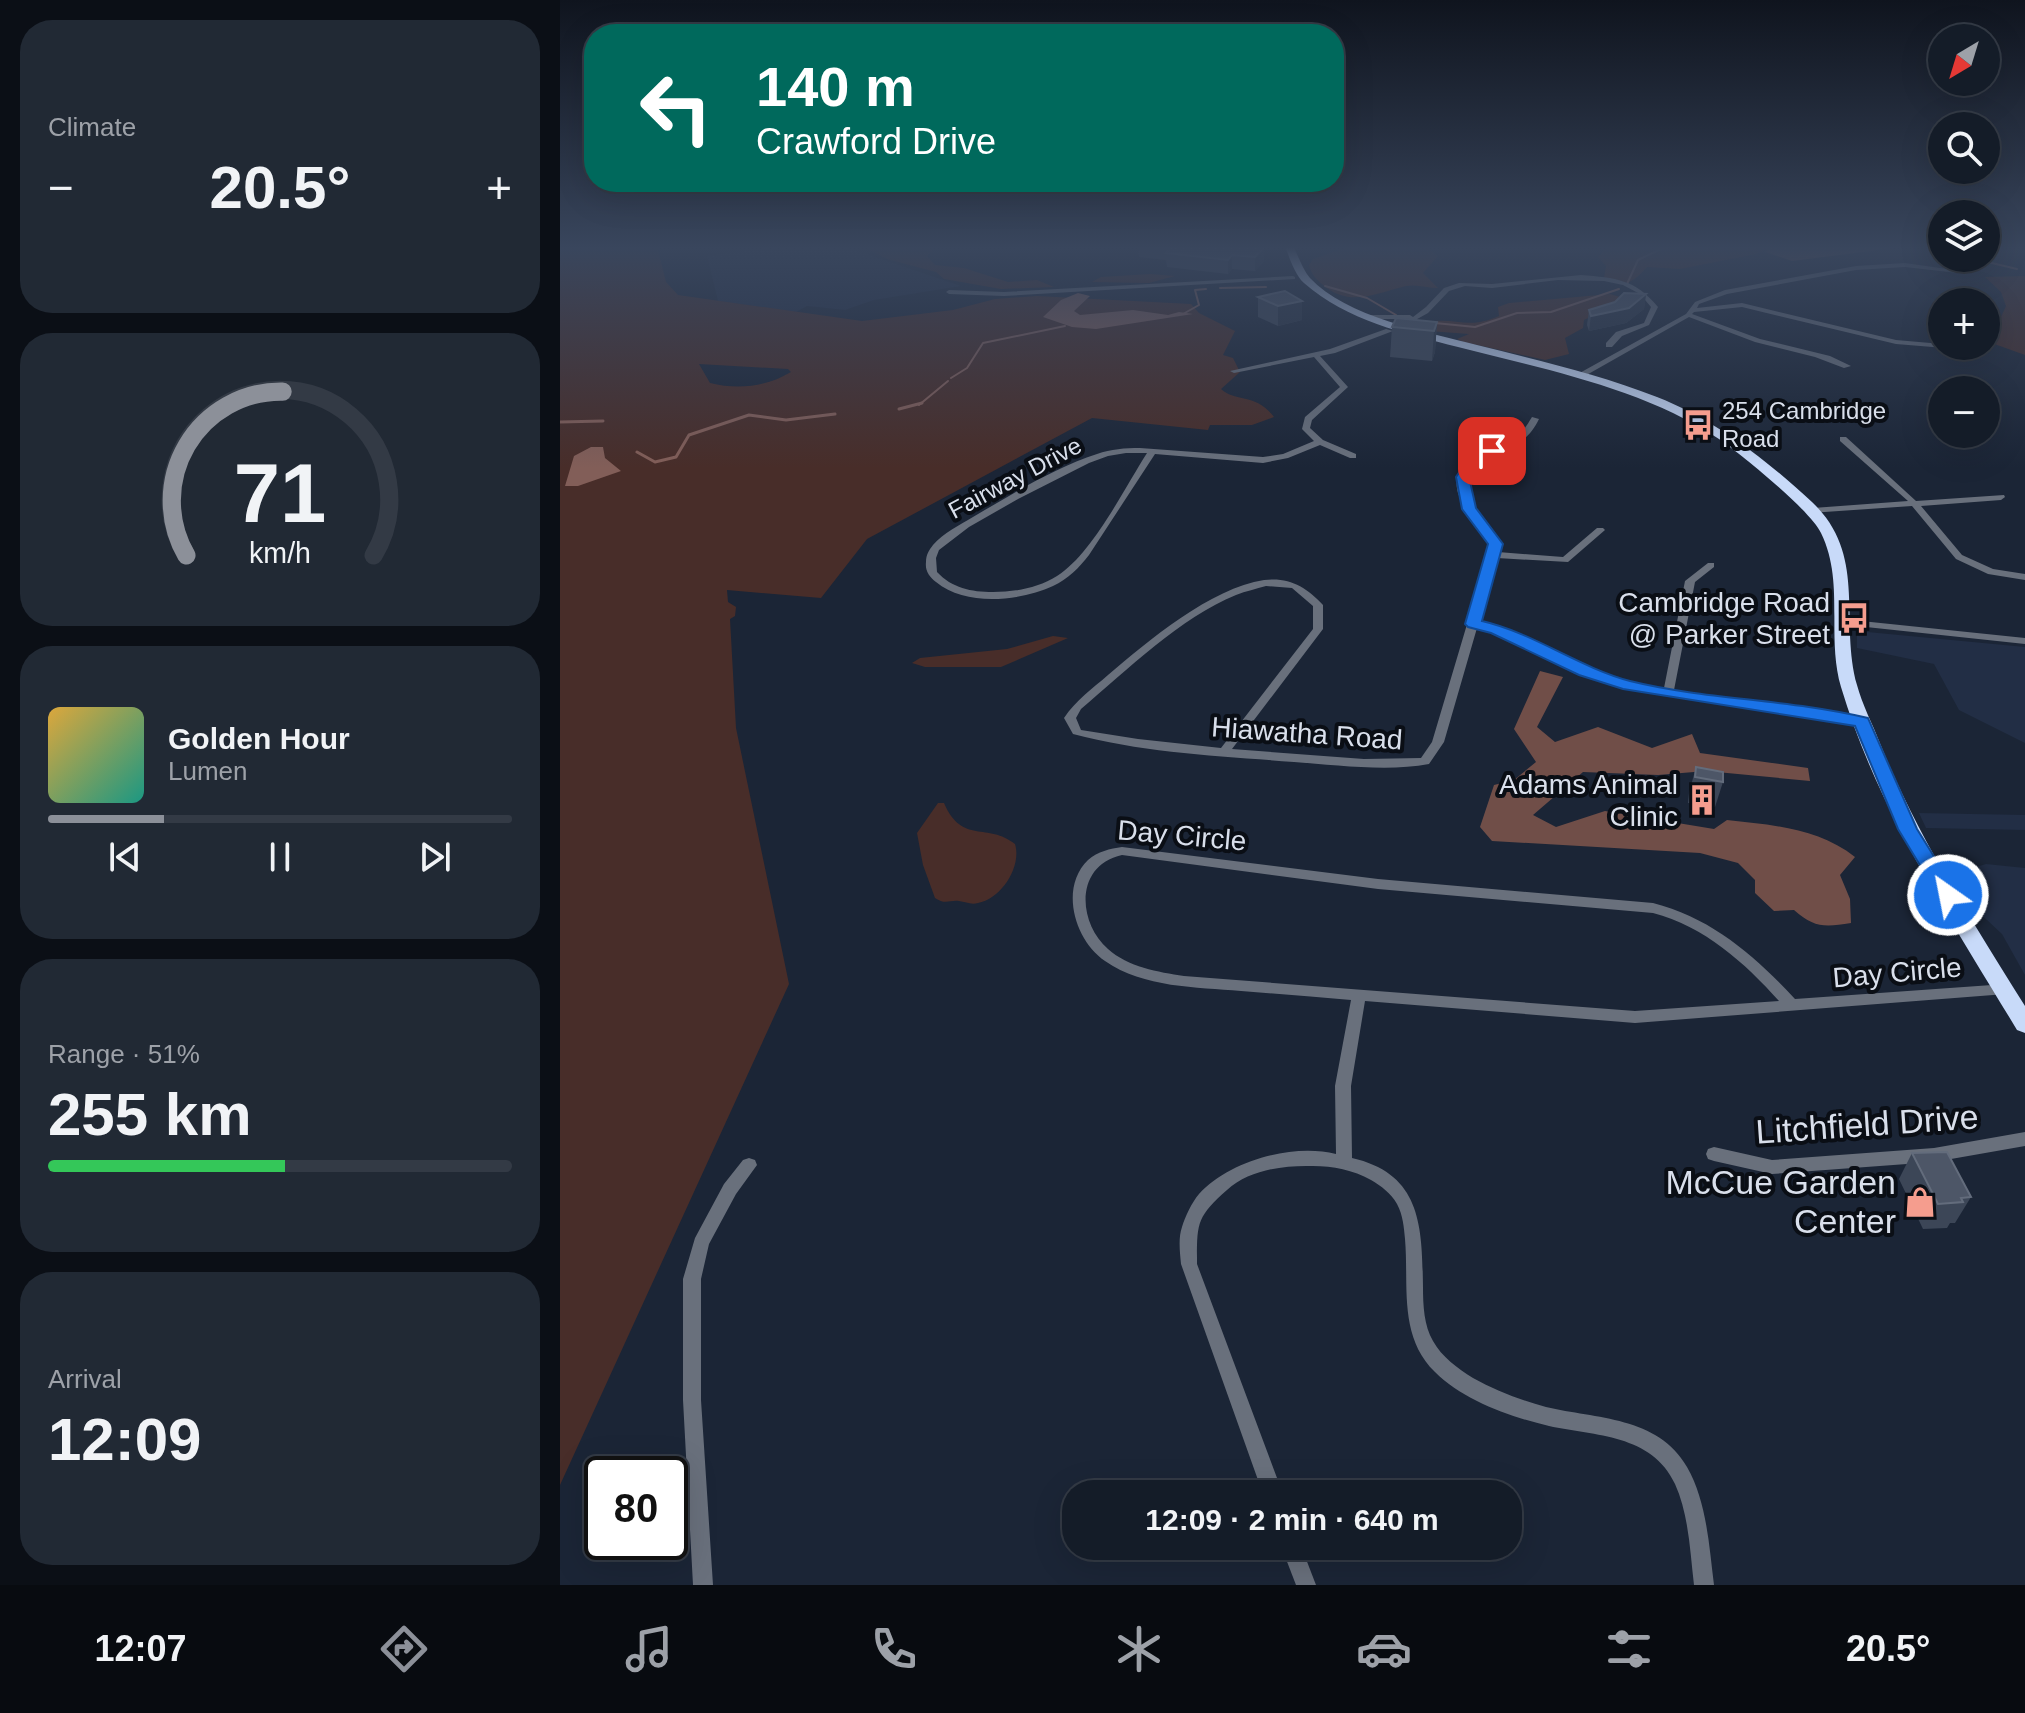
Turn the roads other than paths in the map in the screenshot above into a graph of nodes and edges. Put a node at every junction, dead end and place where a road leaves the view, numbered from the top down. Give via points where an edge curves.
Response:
1 (1368, 320) edge
2 (1374, 320) edge
3 (1407, 320) edge
4 (1413, 320) edge
5 (1650, 320) edge
6 (1677, 320) edge
7 (1711, 320) edge
8 (1804, 320) edge
9 (1392, 328) junction
10 (1425, 335) junction
11 (1609, 345) dead end
12 (1928, 345) edge
13 (1478, 348) junction
14 (1316, 355) junction
15 (1847, 366) dead end
16 (1234, 371) dead end
17 (1580, 375) junction
18 (1535, 419) dead end
19 (1843, 439) dead end
20 (1320, 442) junction
21 (1153, 451) junction
22 (1353, 456) dead end
23 (2001, 497) dead end
24 (1916, 504) junction
25 (1813, 511) junction
26 (1600, 530) dead end
27 (1494, 555) junction
28 (1711, 565) dead end
29 (2025, 577) edge
30 (1842, 622) junction
31 (1473, 624) junction
32 (2025, 641) edge
33 (1668, 693) junction
34 (1862, 722) junction
35 (1225, 751) junction
36 (2006, 989) junction
37 (1359, 994) junction
38 (1793, 1006) junction
39 (2025, 1024) edge
40 (2025, 1139) edge
41 (1714, 1154) dead end
42 (1344, 1160) junction
43 (749, 1165) dead end
44 (1268, 1480) edge
45 (1296, 1560) edge
46 (703, 1585) edge
47 (1306, 1585) edge
48 (1704, 1585) edge

1 - 9 highway
2 - 9 highway
3 - 9 street
4 - 10 street
5 - 11 street via 1620,333
6 - 17 street
7 - 15 street via 1761,342
8 - 12 street
9 - 10 highway
9 - 13 highway
9 - 14 street
10 - 13 highway
13 - 17 highway
14 - 16 street
14 - 20 street via 1344,386 1306,421 1307,431
17 - 25 highway via 1655,400 1713,429
18 - 27 street via 1529,433 1481,457 1463,474 1467,504 1493,538
19 - 24 street
20 - 21 street, Fairway Drive via 1258,460
20 - 22 street
21 - 21 street, Fairway Drive via 1076,564 1053,582 1025,592 982,595 953,588 932,573 930,560 937,546 969,525 1092,458 1124,450
23 - 24 street
24 - 25 street
24 - 29 street via 1963,560
25 - 30 highway via 1840,560
26 - 27 street via 1565,560
27 - 31 street, Hiawatha Road
28 - 33 street via 1690,581
30 - 32 street
30 - 34 highway via 1844,665
31 - 33 street via 1498,630 1598,677
31 - 35 street, Hiawatha Road via 1438,742 1423,762 1392,766
33 - 34 street
34 - 36 highway via 1908,829
35 - 35 street, Hiawatha Road via 1098,738 1080,734 1070,718 1077,707 1215,599 1259,583 1302,591 1318,605 1318,629
36 - 38 street, Day Circle
36 - 39 highway
37 - 38 street, Day Circle via 1619,1016
37 - 38 street, Day Circle via 1184,981 1129,968 1099,950 1085,926 1080,887 1086,869 1101,854 1122,851 1388,885 1665,910 1700,925
37 - 42 street via 1343,1086
40 - 41 street, Litchfield Drive via 1934,1155 1772,1167
42 - 44 street via 1282,1161 1239,1173 1205,1197 1187,1236 1189,1264
42 - 48 street via 1384,1178 1404,1201 1412,1236 1415,1316 1433,1357 1466,1383 1509,1403 1547,1416 1629,1431 1660,1448 1685,1487
43 - 46 street via 701,1243 692,1279 692,1400
45 - 47 street

